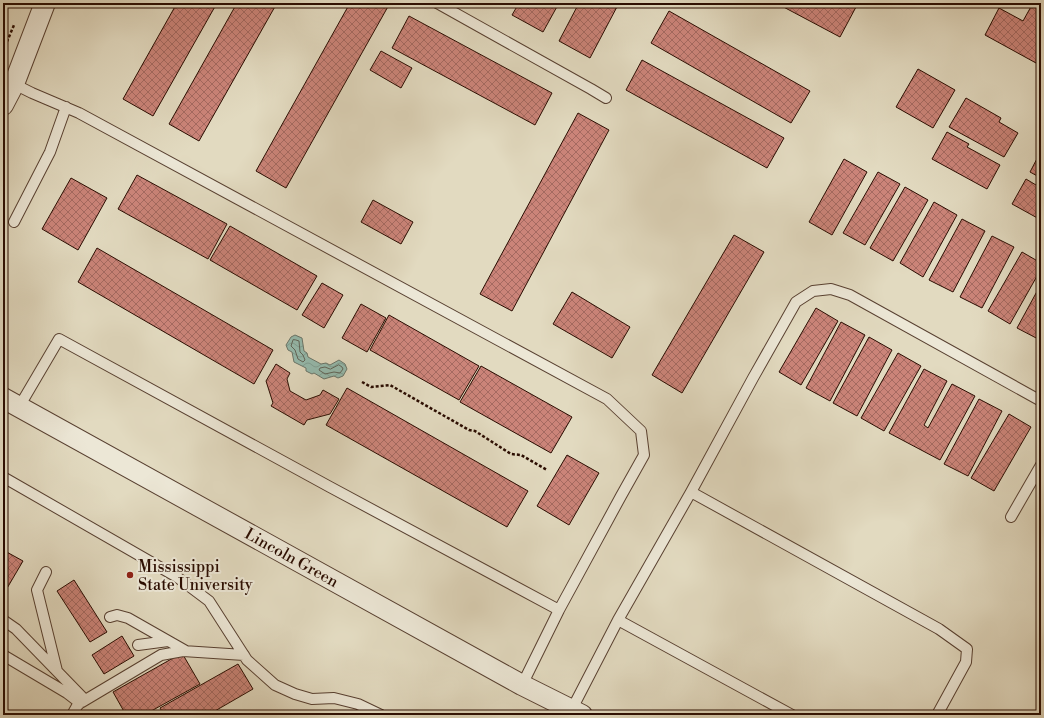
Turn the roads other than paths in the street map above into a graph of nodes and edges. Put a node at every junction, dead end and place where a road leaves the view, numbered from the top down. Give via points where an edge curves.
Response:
1 (45, 3) edge
2 (437, 3) edge
3 (14, 84) junction
4 (606, 98) dead end
5 (3, 105) edge
6 (66, 107) junction
7 (14, 222) dead end
8 (1041, 401) edge
9 (11, 402) edge
10 (1041, 465) edge
11 (3, 477) edge
12 (691, 492) junction
13 (1011, 517) dead end
14 (46, 572) dead end
15 (558, 610) junction
16 (110, 617) dead end
17 (3, 620) edge
18 (618, 620) junction
19 (168, 641) junction
20 (138, 645) dead end
21 (186, 651) junction
22 (3, 655) edge
23 (244, 655) junction
24 (57, 671) junction
25 (522, 684) junction
26 (81, 702) junction
27 (577, 712) edge
28 (72, 715) edge
29 (381, 715) edge
30 (792, 715) edge
31 (937, 715) edge

1 - 3 street
2 - 4 lane
3 - 5 street
3 - 6 lane
6 - 7 lane via 50,152
6 - 15 lane via 607,399 641,431 644,455
8 - 12 lane via 850,295 832,289 813,292 796,302
9 - 15 lane via 59,340
9 - 25 street, Lincoln Green
10 - 13 lane
11 - 23 lane via 177,577 209,601
12 - 18 lane
12 - 31 lane via 939,629 967,649 966,662
14 - 24 lane via 37,590
15 - 25 lane
16 - 19 lane via 117,615 128,618
17 - 24 lane via 16,629
18 - 27 lane
18 - 30 lane
19 - 20 lane
19 - 21 lane
21 - 23 lane
21 - 26 lane via 161,655
22 - 26 lane
23 - 29 lane via 276,685 294,694 312,699 334,698 358,704
24 - 26 lane via 84,699
25 - 27 street, Lincoln Green
26 - 28 lane

